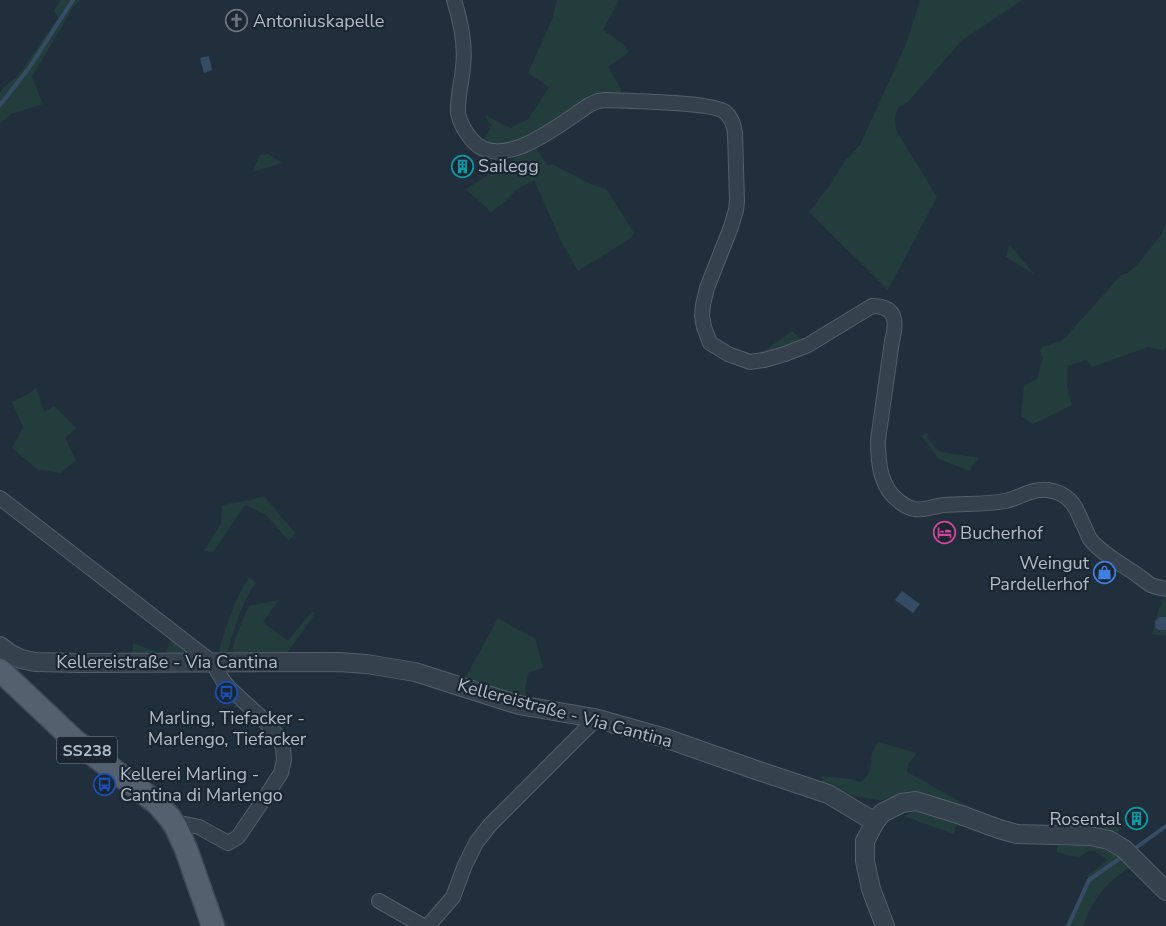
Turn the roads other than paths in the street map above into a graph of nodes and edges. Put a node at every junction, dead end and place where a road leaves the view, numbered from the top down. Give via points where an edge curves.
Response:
1 (454, 0) edge
2 (0, 498) edge
3 (1166, 589) edge
4 (0, 646) edge
5 (212, 662) junction
6 (0, 670) edge
7 (594, 718) junction
8 (878, 817) junction
9 (176, 827) junction
10 (1166, 891) edge
11 (379, 901) dead end
12 (213, 926) edge
13 (423, 926) edge
14 (428, 926) edge
15 (885, 926) edge

1 - 3 street via 464,45 458,113 464,130 480,148 504,152 514,149 540,138 589,105 606,100 686,104 714,108 730,117 735,133 738,201 705,296 702,316 706,335 710,343 728,354 758,362 808,345 872,306 889,310 895,328 878,454 886,487 892,496 914,509 1007,501 1036,490 1062,493 1070,499 1090,539 1097,546 1153,586
2 - 5 street
4 - 5 street, Kellereistraße - Via Cantina via 21,659 35,662
5 - 7 street, Kellereistraße - Via Cantina via 367,664 415,672 519,705
5 - 9 street via 229,688 276,734 283,747 284,760 274,784 238,837 228,843 198,827 185,824
6 - 9 main road, SS238 via 74,740 158,804
7 - 8 street, Kellereistraße - Via Cantina via 665,738 828,794
7 - 14 street via 490,825 476,843 453,897
8 - 10 street via 902,802 916,801 1016,834 1090,836 1108,840 1124,849
8 - 15 street via 865,841 865,861
9 - 12 main road, SS238
11 - 13 street

